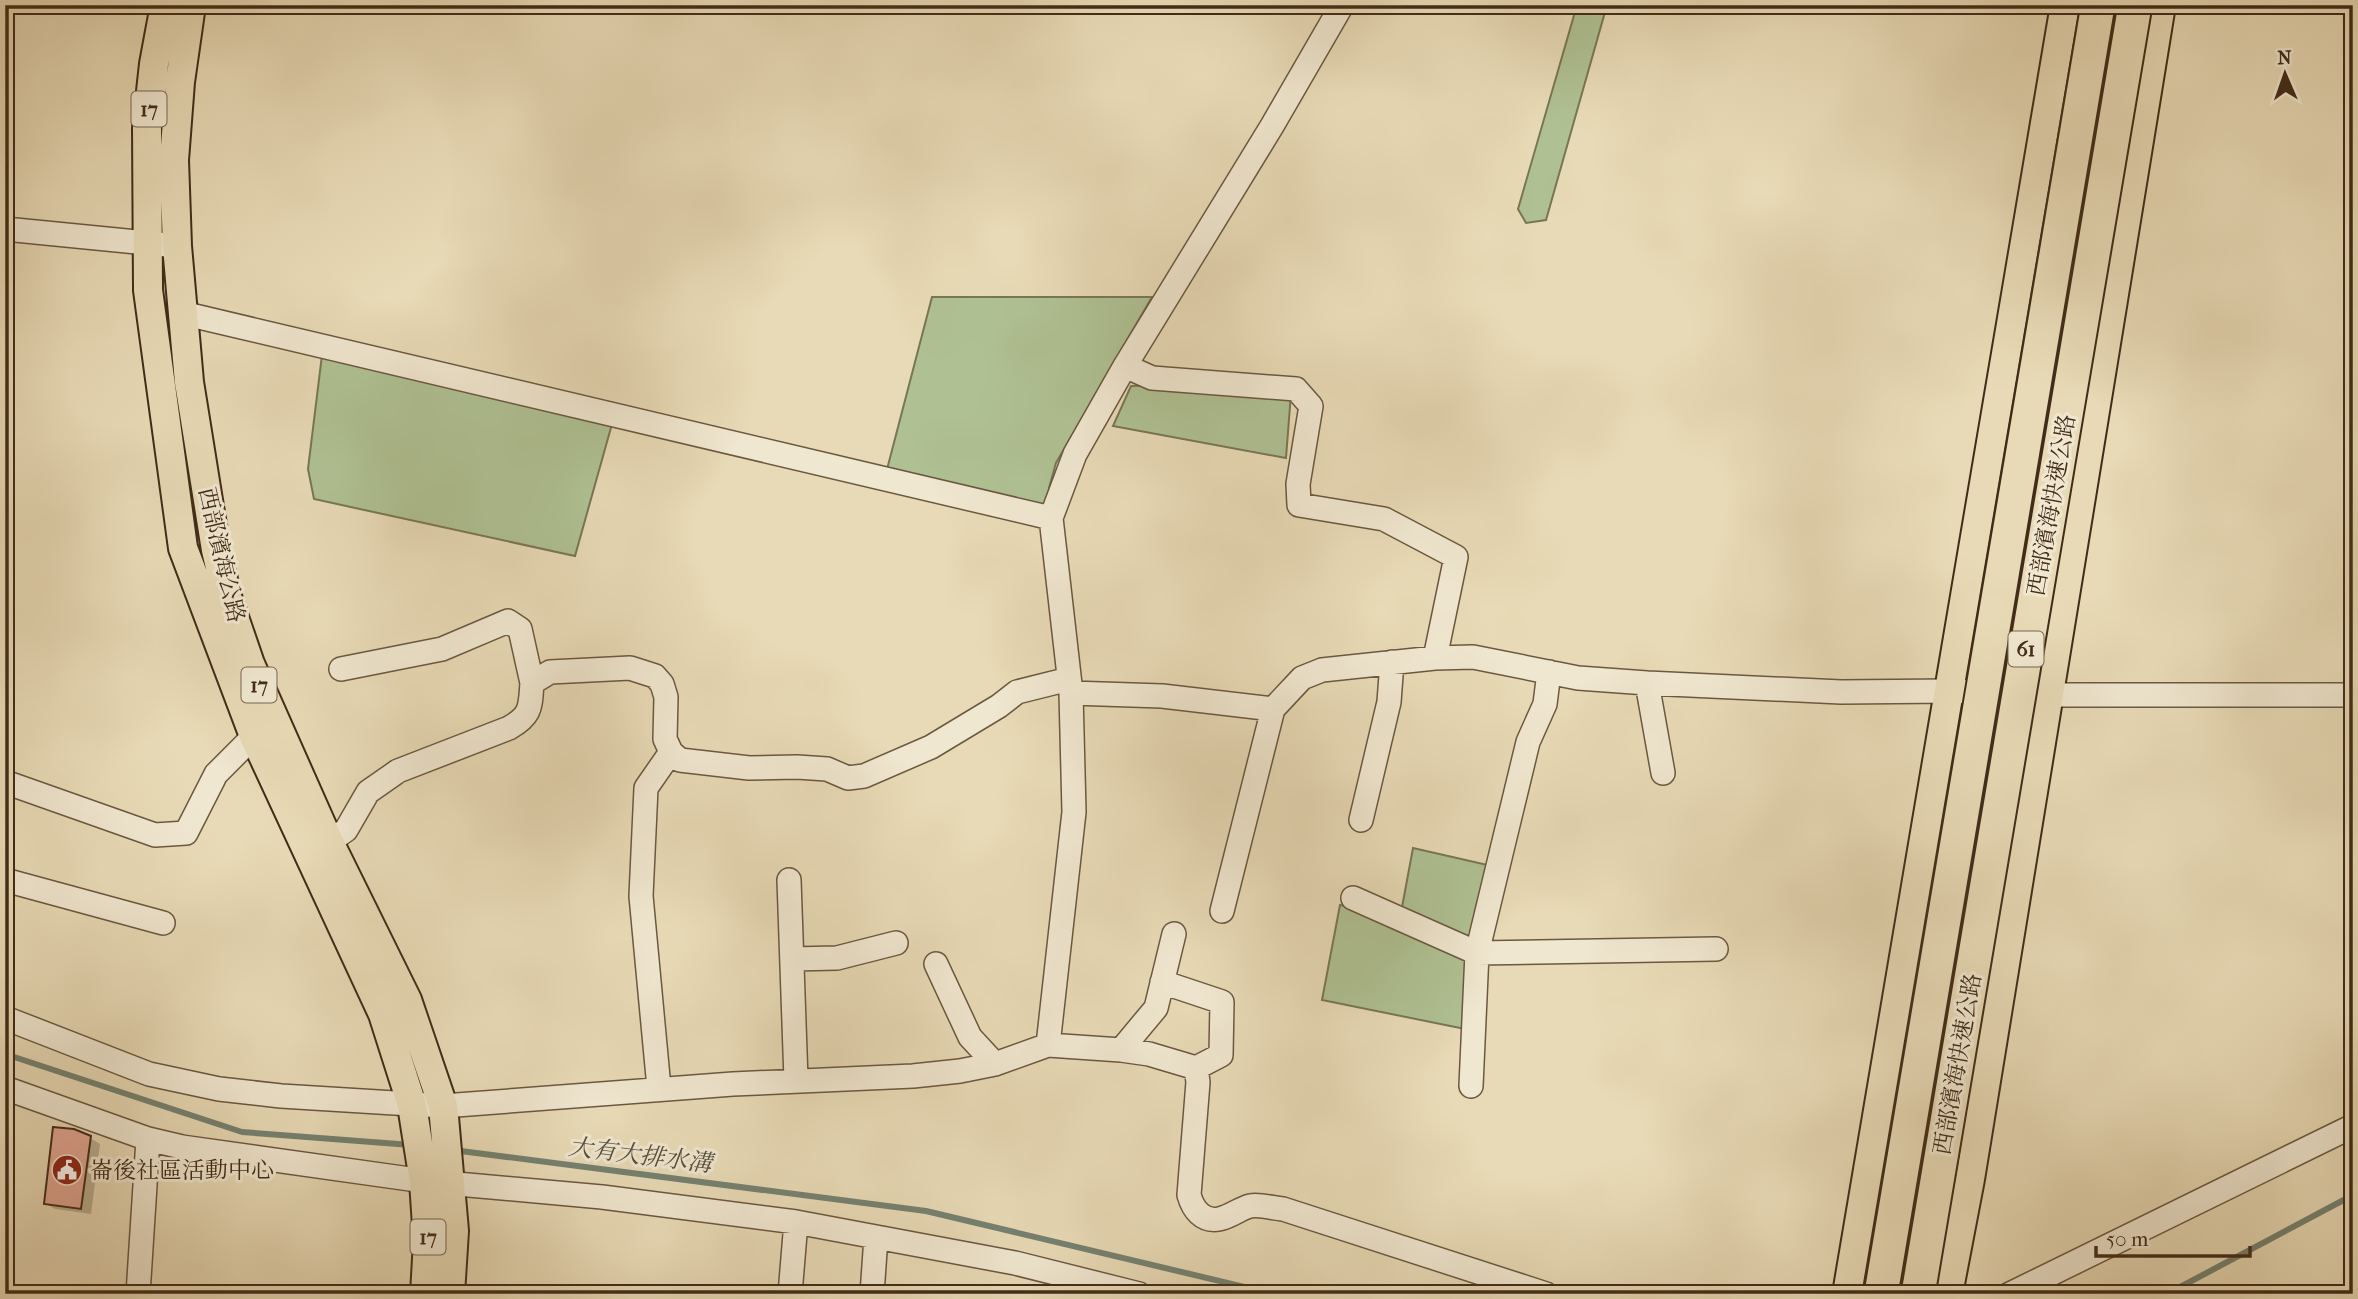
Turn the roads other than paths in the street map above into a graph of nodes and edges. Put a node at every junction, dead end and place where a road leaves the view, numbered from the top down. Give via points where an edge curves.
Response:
1 (165, 5) edge
2 (191, 5) edge
3 (1342, 5) edge
4 (2065, 5) edge
5 (2098, 5) edge
6 (2135, 5) edge
7 (2161, 5) edge
8 (5, 229) edge
9 (162, 231) junction
10 (182, 313) junction
11 (1125, 366) junction
12 (1051, 518) junction
13 (1435, 658) junction
14 (1392, 662) junction
15 (341, 669) dead end
16 (1549, 672) junction
17 (532, 683) junction
18 (1647, 683) junction
19 (1070, 686) junction
20 (1949, 691) junction
21 (2049, 695) junction
22 (2353, 695) edge
23 (1273, 709) junction
24 (254, 736) junction
25 (671, 752) junction
26 (1663, 773) dead end
27 (5, 782) edge
28 (1361, 820) dead end
29 (329, 842) junction
30 (5, 880) edge
31 (789, 880) dead end
32 (1353, 898) dead end
33 (1222, 911) dead end
34 (163, 923) dead end
35 (1174, 934) dead end
36 (896, 943) dead end
37 (1716, 949) dead end
38 (1477, 953) junction
39 (792, 959) junction
40 (936, 964) dead end
41 (1162, 982) junction
42 (5, 1018) edge
43 (1048, 1045) junction
44 (1121, 1050) junction
45 (995, 1064) junction
46 (1196, 1068) junction
47 (796, 1080) junction
48 (1471, 1086) dead end
49 (5, 1088) edge
50 (659, 1088) junction
51 (412, 1105) junction
52 (443, 1106) junction
53 (2353, 1126) edge
54 (148, 1139) junction
55 (438, 1182) junction
56 (796, 1222) junction
57 (876, 1237) junction
58 (138, 1294) edge
59 (425, 1294) edge
60 (450, 1294) edge
61 (790, 1294) edge
62 (872, 1294) edge
63 (1139, 1294) edge
64 (1546, 1294) edge
65 (1847, 1294) edge
66 (1881, 1294) edge
67 (1918, 1294) edge
68 (1948, 1294) edge
69 (2010, 1294) edge

1 - 9 main road, 西部濱海公路 / 17 via 147,128
2 - 9 main road, 西部濱海公路 / 17
3 - 11 street
4 - 20 main road
5 - 66 highway, 西部濱海快速公路 / 61, bridge
6 - 67 highway, 西部濱海快速公路 / 61, bridge
7 - 21 main road
8 - 9 street
9 - 10 main road, 西部濱海公路 / 17
9 - 24 main road, 西部濱海公路 / 17 via 148,290 183,548
10 - 12 street
10 - 29 main road, 西部濱海公路 / 17 via 189,382 227,597 250,664
11 - 12 street via 1075,454
11 - 13 street via 1152,379 1296,389 1311,405 1299,505 1384,519 1456,556
12 - 19 street
13 - 14 street
13 - 16 street via 1473,657
14 - 23 street via 1322,670 1302,678
14 - 28 street via 1389,702
15 - 17 street via 442,649 508,621 520,629
16 - 18 street
16 - 38 street via 1545,704 1528,742
17 - 25 street via 550,672 630,668 655,676 666,696 665,739
17 - 29 street via 529,712 523,720 398,771 368,792 346,830
18 - 20 street via 1841,692
18 - 26 street
19 - 23 street
19 - 25 street via 1017,692 931,747 864,776 848,778 827,769 749,768 680,760
19 - 43 street via 1074,812
20 - 21 street
20 - 65 main road
21 - 22 street
21 - 68 main road
23 - 33 street
24 - 27 street via 216,774 187,833 155,835
24 - 51 main road, 西部濱海公路 / 17 via 383,1014
25 - 50 street via 646,788 641,896
29 - 52 main road, 西部濱海公路 / 17 via 407,1000
30 - 34 street
31 - 39 street
32 - 38 street
35 - 41 street
36 - 39 street via 837,958
37 - 38 street
38 - 48 street
39 - 47 street
40 - 45 street via 970,1037
41 - 44 street via 1156,1008
41 - 46 street via 1222,1002 1221,1055
42 - 51 street via 149,1074 281,1096
43 - 44 street
43 - 45 street
44 - 46 street
45 - 47 street via 913,1076
46 - 64 street via 1189,1195 1199,1214 1220,1219 1252,1206 1283,1209
47 - 50 street
49 - 54 street
50 - 52 street
51 - 52 street
51 - 55 main road, 17
52 - 55 main road, 17
53 - 69 street
54 - 55 street via 239,1157
54 - 58 street
55 - 56 street
55 - 59 main road, 17
55 - 60 main road, 17 via 454,1231
56 - 57 street
56 - 61 street
57 - 62 street
57 - 63 street via 1015,1263

